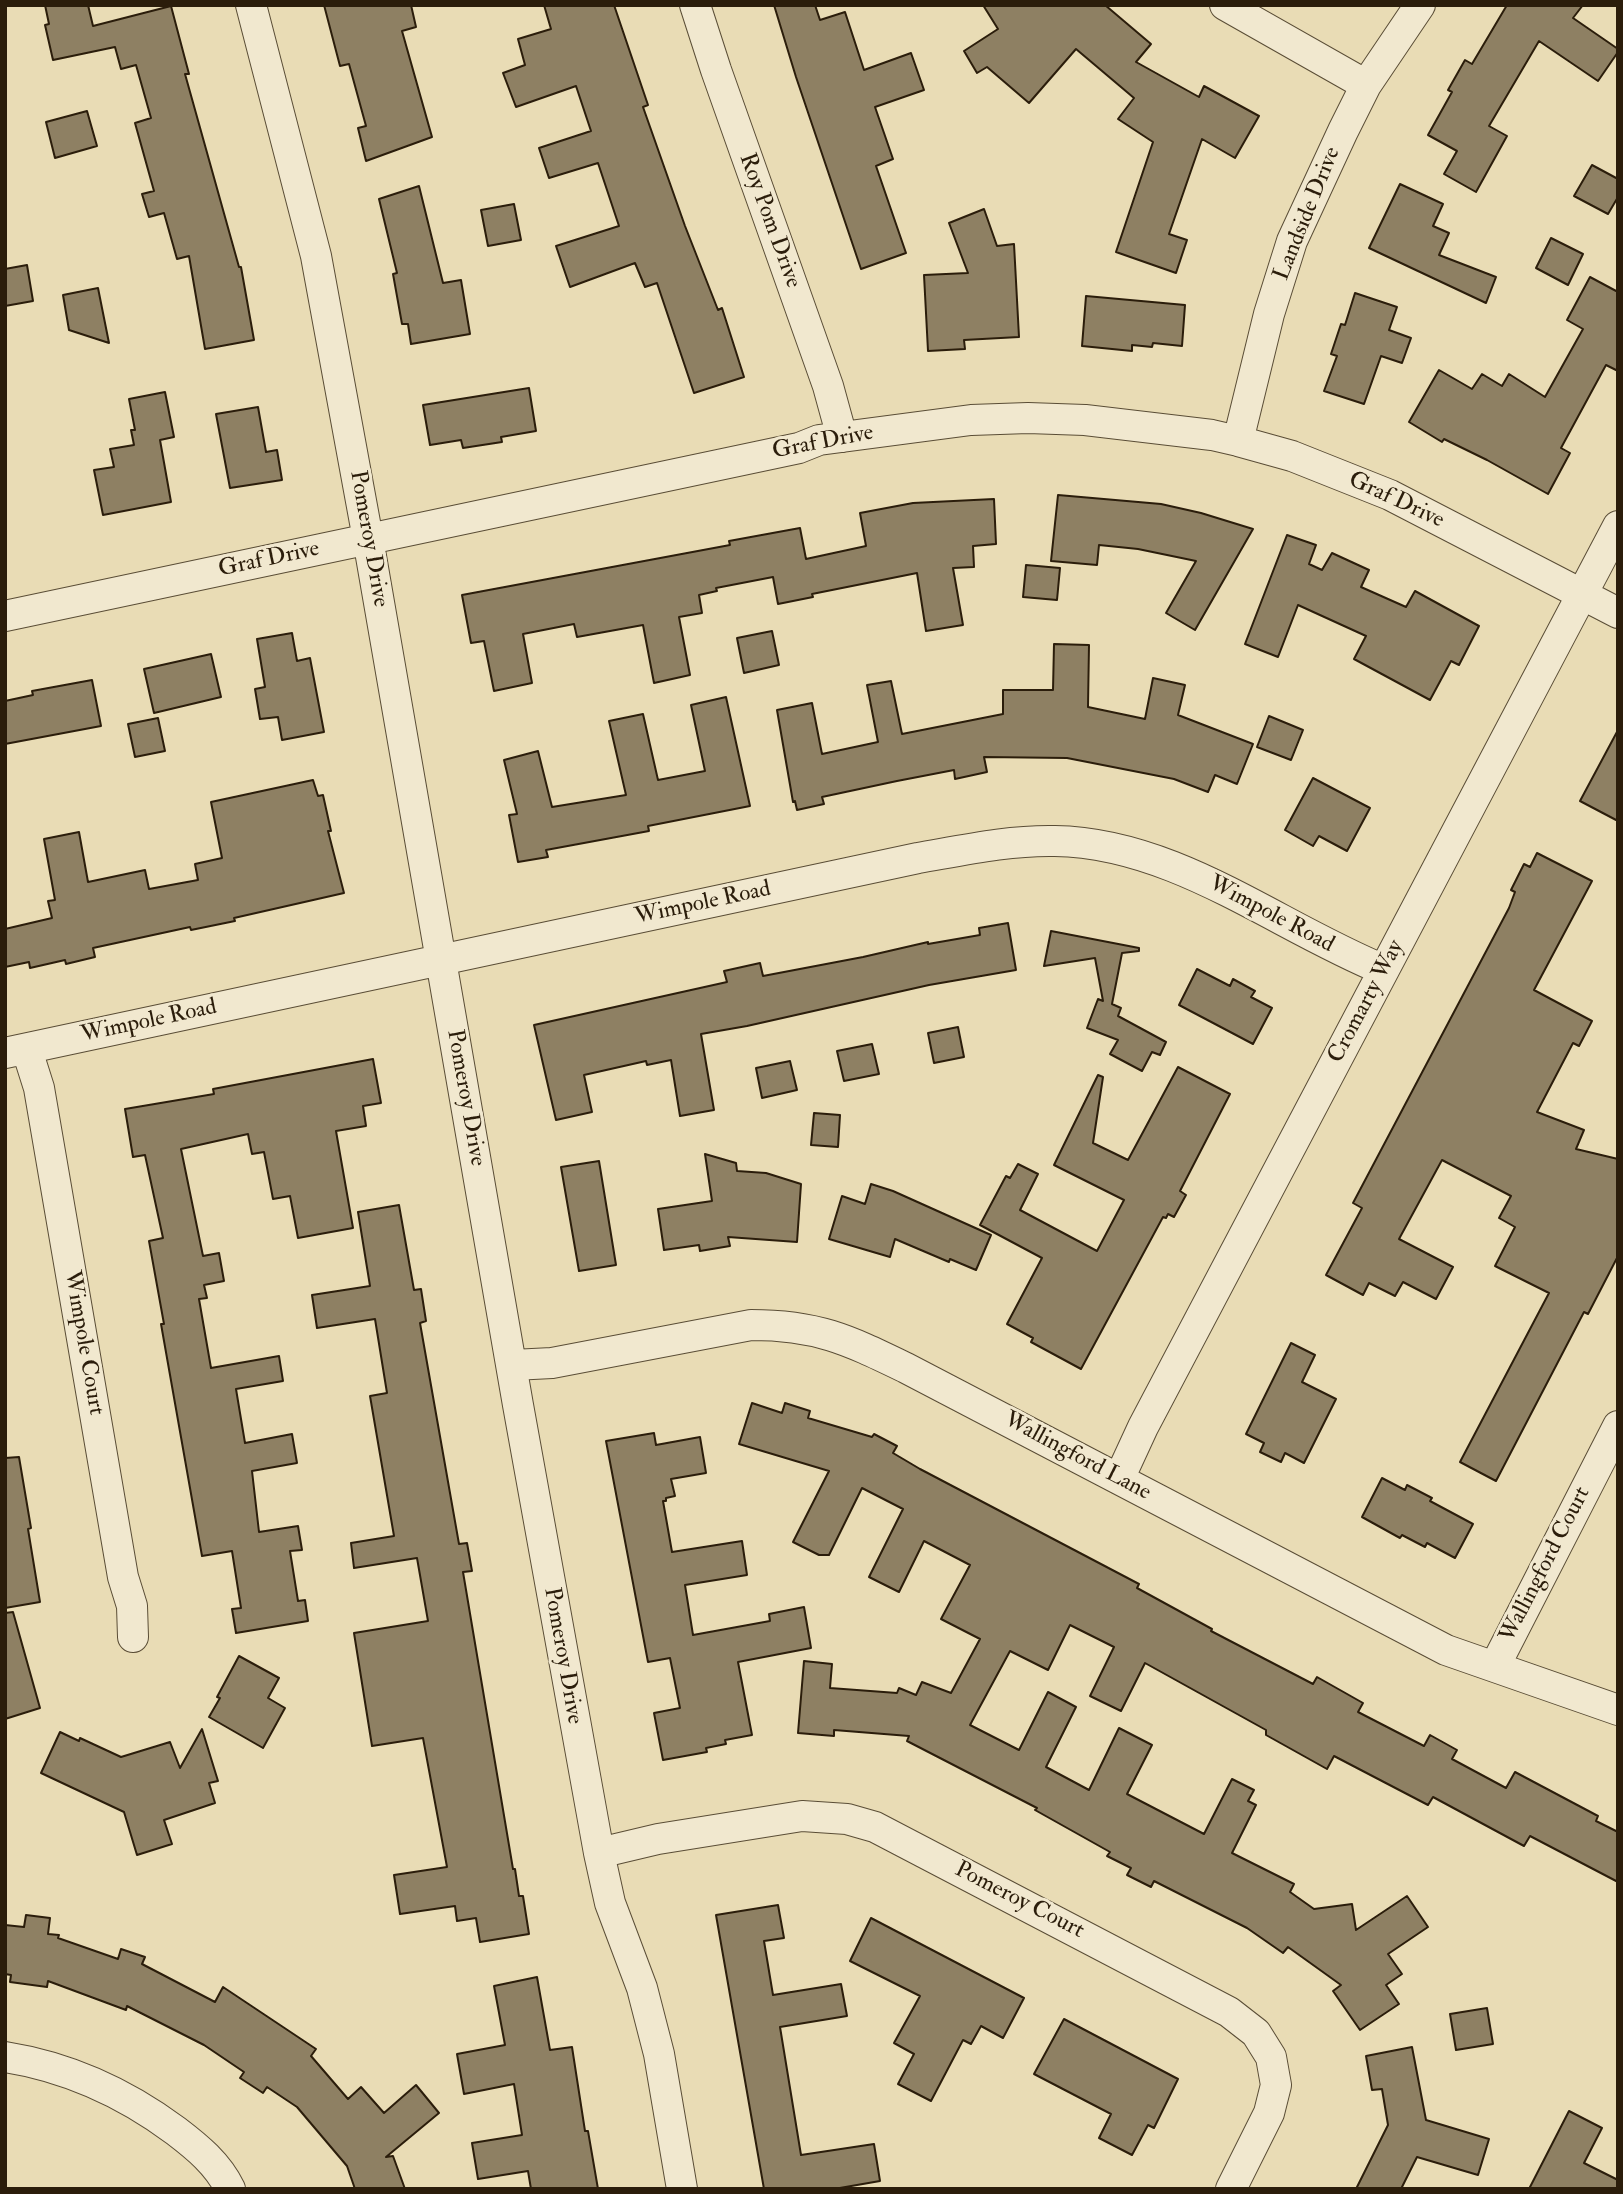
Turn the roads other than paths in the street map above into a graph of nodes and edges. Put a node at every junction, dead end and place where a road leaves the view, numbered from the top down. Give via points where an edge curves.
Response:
1 (251, 5) edge
2 (695, 5) edge
3 (1224, 5) edge
4 (1420, 5) edge
5 (1366, 85) junction
6 (842, 437) junction
7 (1238, 441) junction
8 (1618, 526) edge
9 (368, 539) junction
10 (1582, 593) junction
11 (1618, 612) edge
12 (5, 616) edge
13 (442, 959) junction
14 (1384, 970) junction
15 (16, 1051) edge
16 (513, 1366) junction
17 (1618, 1426) edge
18 (1119, 1479) junction
19 (133, 1637) dead end
20 (1495, 1666) junction
21 (1618, 1710) edge
22 (599, 1853) junction
23 (5, 2057) edge
24 (230, 2189) edge
25 (682, 2189) edge
26 (1231, 2189) edge

1 - 9 street, Pomeroy Drive via 316,256
2 - 6 street, Roy Pom Drive
3 - 5 street
4 - 5 street, Landside Drive
5 - 7 street, Landside Drive via 1292,241
6 - 7 street, Graf Drive via 971,420 1028,418 1085,420
6 - 9 street, Graf Drive
7 - 10 street, Graf Drive via 1292,456 1390,495
8 - 10 street, Cromarty Way
9 - 12 street, Graf Drive
9 - 13 street, Pomeroy Drive
10 - 11 street, Graf Drive
10 - 14 street, Cromarty Way
13 - 14 street, Wimpole Road via 918,858 1016,842 1057,841 1125,850 1192,874
13 - 15 street, Wimpole Road
13 - 16 street, Pomeroy Drive
14 - 18 street, Cromarty Way
15 - 19 street, Wimpole Court via 39,1088 132,1606
16 - 18 street, Wallingford Lane via 552,1363 751,1325 814,1329 906,1368
16 - 22 street, Pomeroy Drive
17 - 20 street, Wallingford Court
18 - 20 street, Wallingford Lane via 1446,1650
20 - 21 street, Wallingford Lane
22 - 25 street, Pomeroy Drive via 610,1903 642,1988 659,2054
22 - 26 street, Pomeroy Court via 770,1819 847,1819 875,1827 1229,2012 1256,2032 1271,2057 1276,2085 1269,2113
23 - 24 street via 58,2069 145,2108 202,2151

